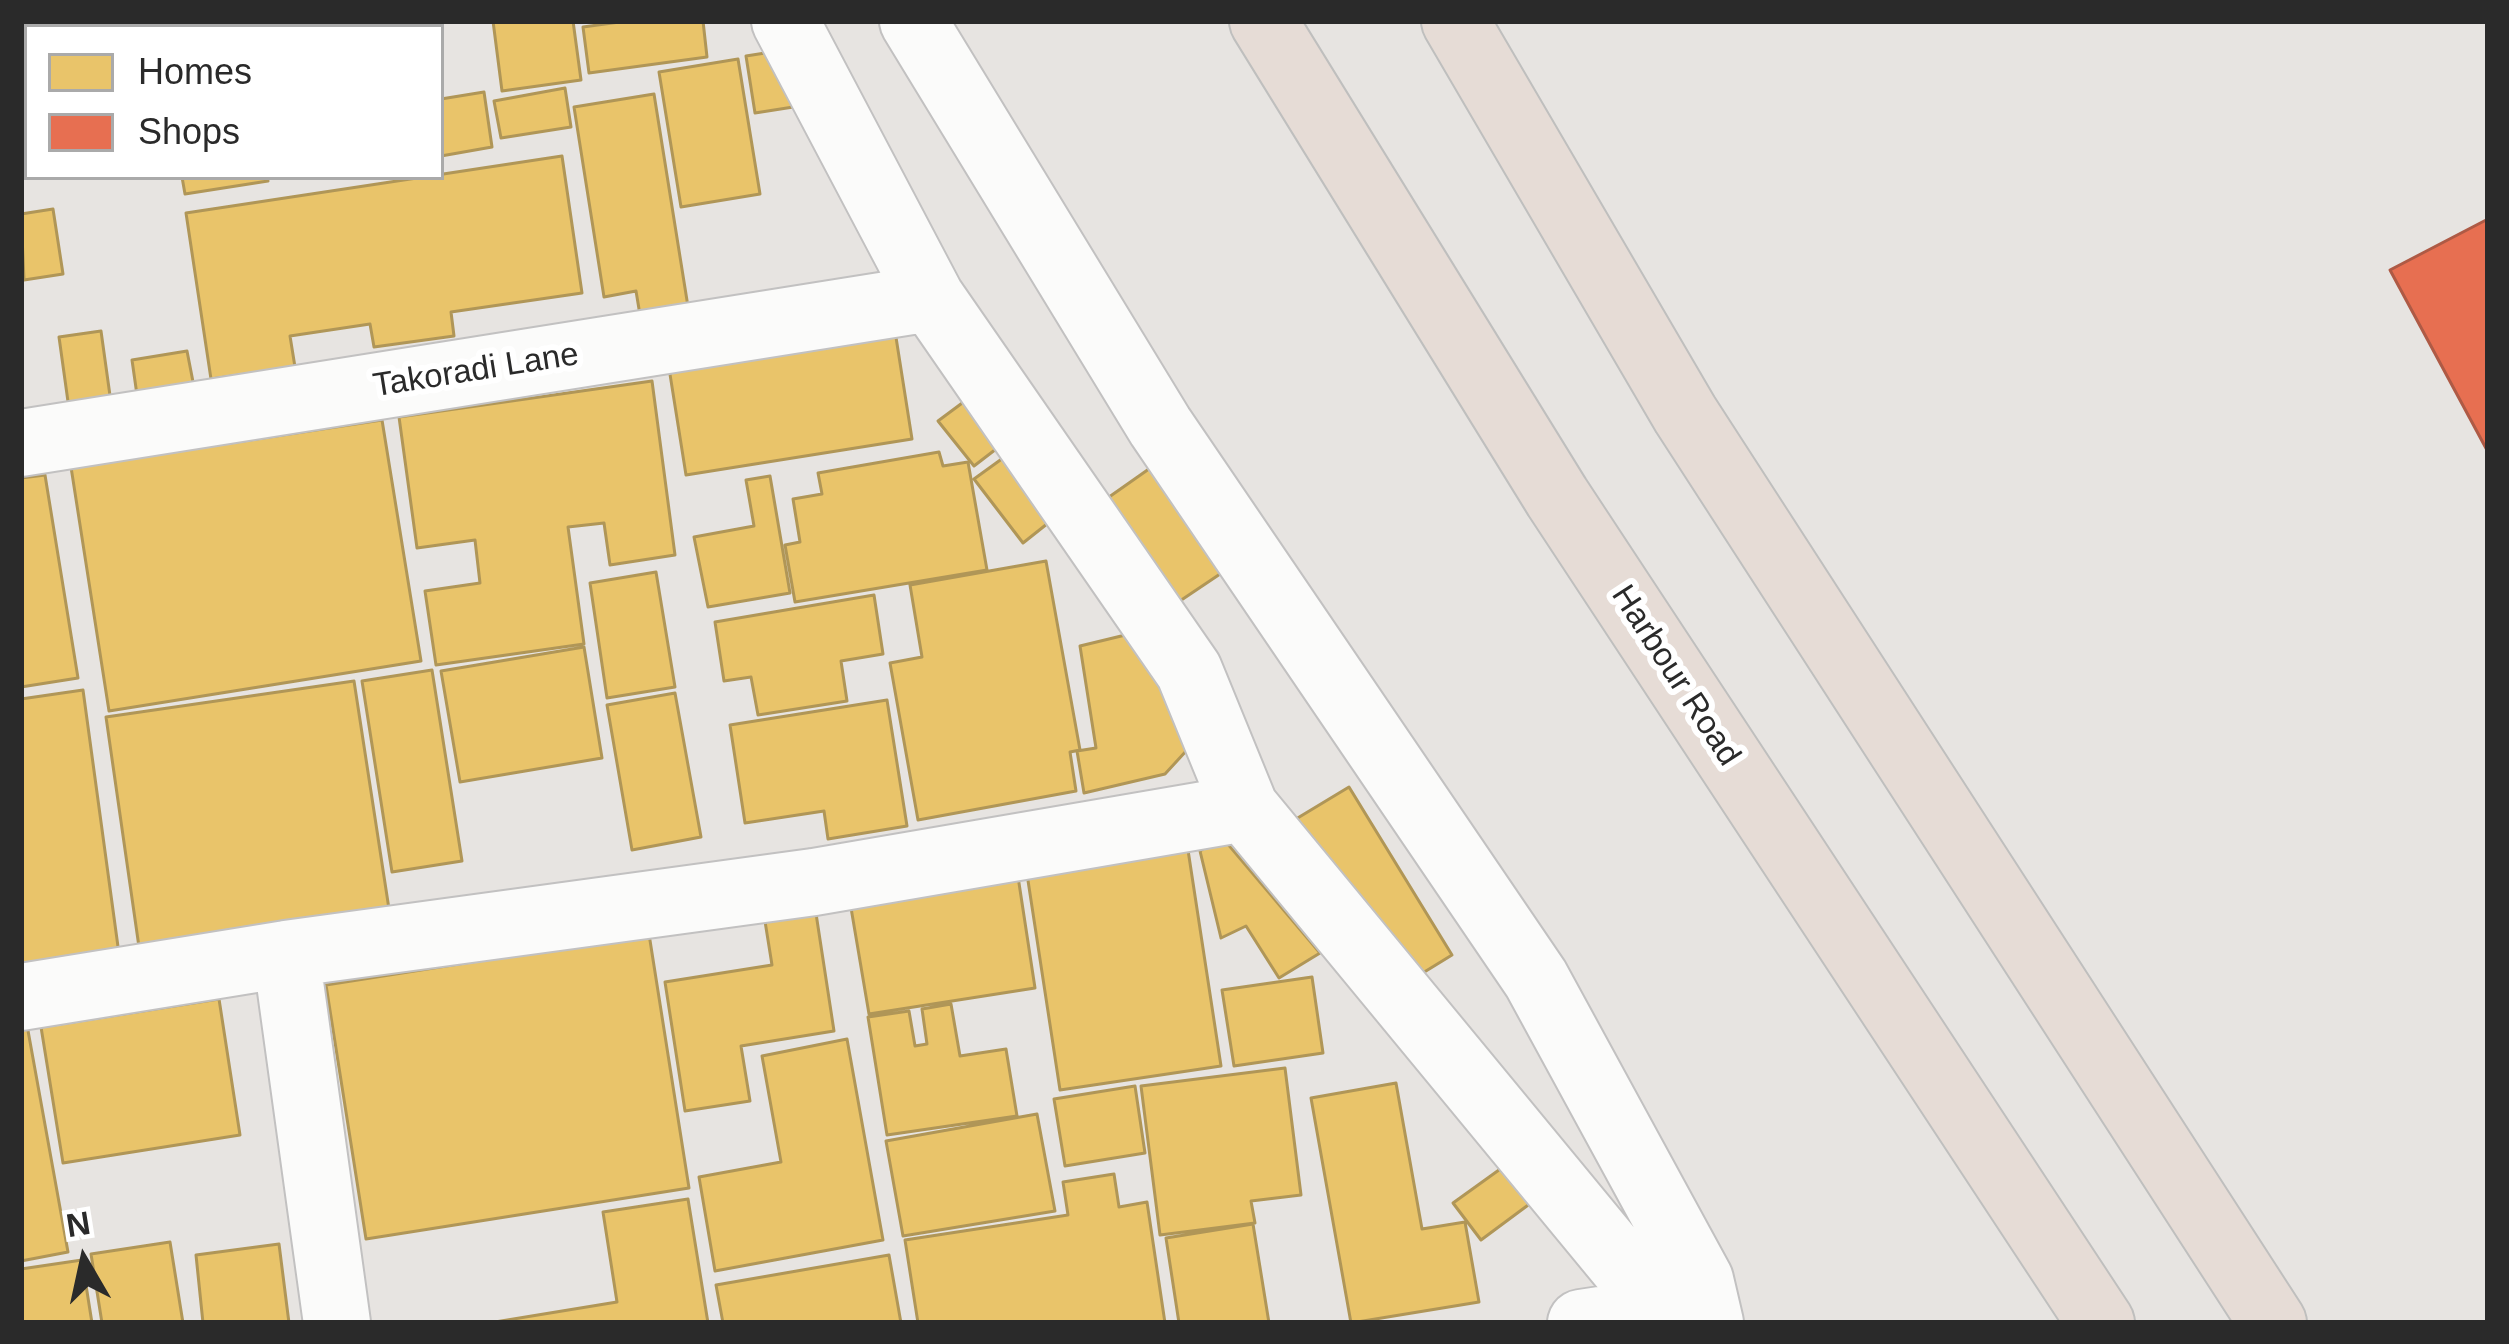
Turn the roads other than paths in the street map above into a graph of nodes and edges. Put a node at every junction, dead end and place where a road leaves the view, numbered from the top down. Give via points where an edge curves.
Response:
1 (785, 21) edge
2 (914, 21) edge
3 (1263, 21) edge
4 (1455, 21) edge
5 (931, 298) junction
6 (21, 443) edge
7 (1245, 808) junction
8 (286, 954) junction
9 (21, 997) edge
10 (1678, 1319) edge
11 (337, 1323) edge
12 (1581, 1323) edge
13 (2101, 1323) edge
14 (2272, 1323) edge

1 - 5 street
2 - 10 street via 1160,426 1537,979 1700,1280
3 - 13 highway, Harbour Road via 1557,497
4 - 14 highway via 1685,414
5 - 6 street, Takoradi Lane
5 - 7 street via 1189,671
7 - 8 street via 814,882
7 - 10 street
8 - 9 street
8 - 11 street
10 - 12 street

